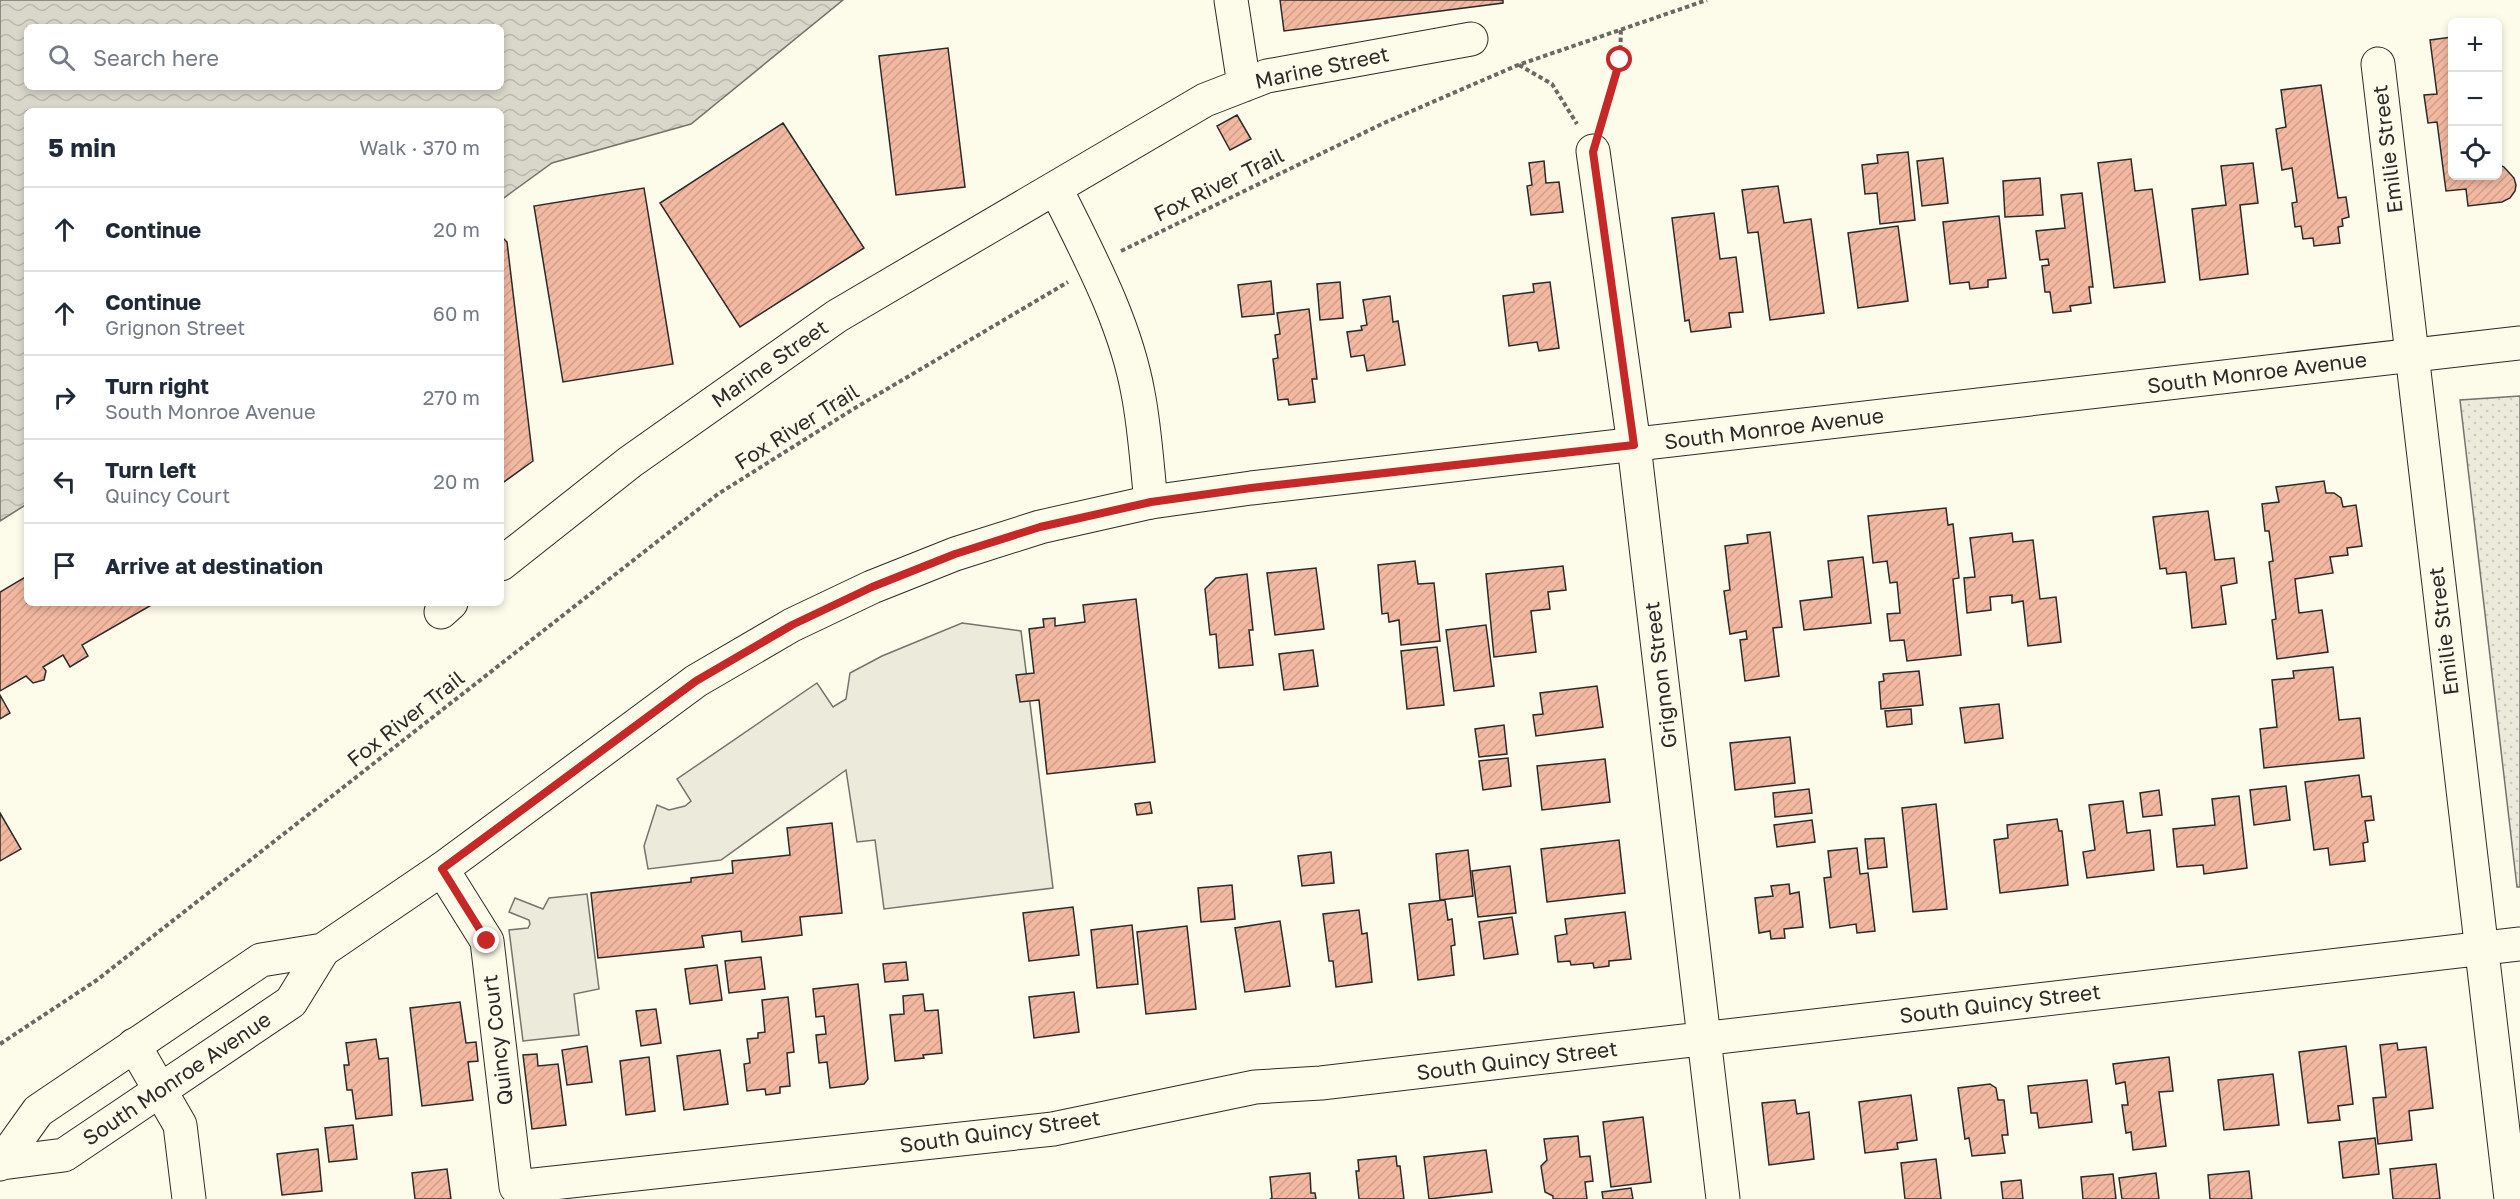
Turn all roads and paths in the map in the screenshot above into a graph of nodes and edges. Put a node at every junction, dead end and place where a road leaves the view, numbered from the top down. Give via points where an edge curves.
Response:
1 (1231, 0) edge
2 (1707, 0) edge
3 (1622, 29) junction
4 (1471, 39) dead end
5 (2378, 64) dead end
6 (1518, 65) junction
7 (1244, 85) junction
8 (1593, 152) junction
9 (1056, 189) junction
10 (1094, 266) junction
11 (2520, 343) edge
12 (2412, 355) junction
13 (1634, 445) junction
14 (1151, 502) junction
15 (504, 562) edge
16 (442, 869) junction
17 (2520, 944) edge
18 (2482, 948) junction
19 (323, 950) junction
20 (1704, 1039) junction
21 (0, 1044) edge
22 (134, 1045) junction
23 (160, 1091) junction
24 (1, 1163) edge
25 (516, 1187) joint
26 (189, 1199) edge
27 (1723, 1199) edge
28 (2511, 1199) edge

1 - 7 street
2 - 3 path, Fox River Trail
3 - 6 path, Fox River Trail
3 - 8 path via 1620,60
4 - 7 street, Marine Street via 1267,76
5 - 12 street, Emilie Street
6 - 8 path via 1552,84
6 - 10 path, Fox River Trail via 1373,128
7 - 9 street, Marine Street via 1205,100
8 - 13 street, Grignon Street
9 - 10 street
9 - 15 street, Marine Street via 837,316 630,462
10 - 14 street via 1124,341 1138,392
10 - 21 path, Fox River Trail via 718,494 97,980
11 - 12 street, South Monroe Avenue
12 - 13 street, South Monroe Avenue
12 - 18 street, Emilie Street
13 - 14 street, South Monroe Avenue
13 - 20 street, Grignon Street
14 - 16 street, South Monroe Avenue via 1040,527 955,554 792,625 696,681
16 - 19 street, South Monroe Avenue
16 - 25 street, Quincy Court via 487,941
17 - 18 street, South Quincy Street
18 - 20 street, South Quincy Street
18 - 28 street, Emilie Street
19 - 22 street, South Monroe Avenue via 261,960
19 - 23 street, South Monroe Avenue via 291,1002
20 - 25 street, South Quincy Street via 1321,1083 1255,1087 1053,1129
20 - 27 street, Grignon Street
22 - 23 street
22 - 24 street, South Monroe Avenue via 38,1111
23 - 24 street, South Monroe Avenue via 64,1155
23 - 26 street via 180,1125

